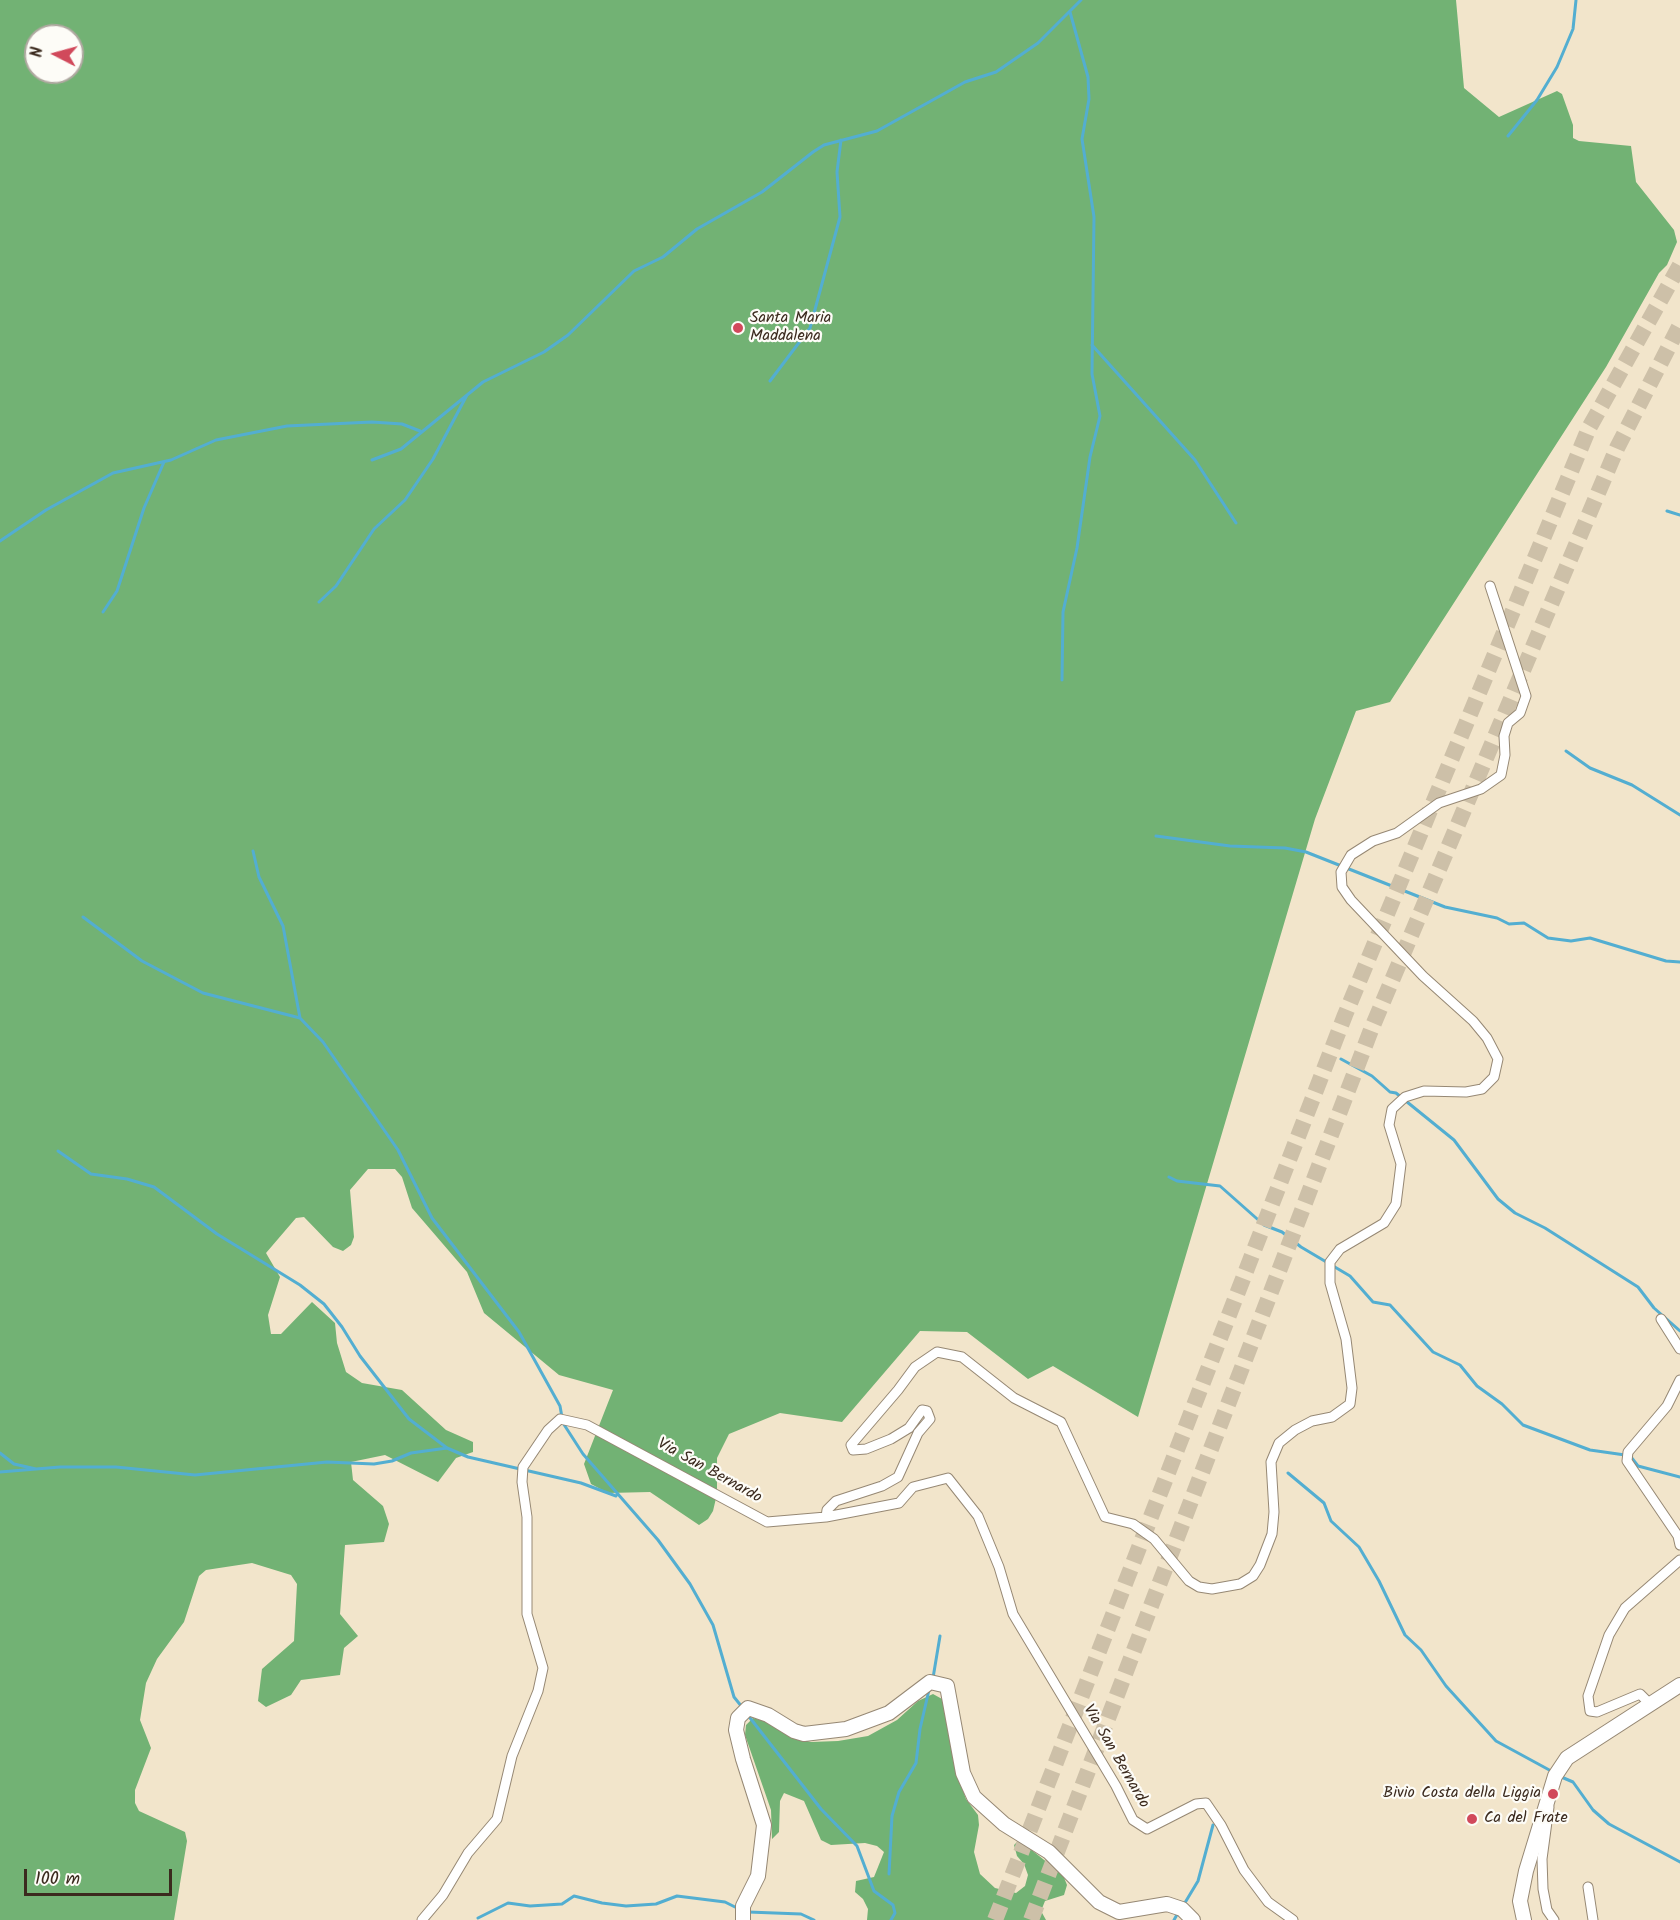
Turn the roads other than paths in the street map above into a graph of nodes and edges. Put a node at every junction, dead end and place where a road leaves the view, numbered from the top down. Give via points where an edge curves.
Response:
1 (1490, 586) dead end
2 (1660, 1319) dead end
3 (1680, 1349) edge
4 (1680, 1380) edge
5 (826, 1517) junction
6 (1680, 1545) edge
7 (1680, 1560) edge
8 (1680, 1685) edge
9 (1650, 1704) junction
10 (1549, 1796) junction
11 (1588, 1887) dead end
12 (422, 1920) edge
13 (743, 1920) edge
14 (1193, 1920) edge
15 (1293, 1920) edge
16 (1524, 1920) edge
17 (1554, 1920) edge
18 (1593, 1920) edge

1 - 5 street via 1526,696 1520,713 1508,723 1501,775 1481,789 1439,803 1397,833 1373,841 1351,855 1341,872 1342,887 1351,900 1487,1038 1498,1059 1494,1077 1482,1089 1424,1091 1405,1097 1392,1109 1389,1125 1401,1164 1396,1204 1384,1223 1340,1249 1330,1262 1330,1283 1346,1339 1350,1404 1332,1417 1312,1420 1279,1443 1270,1462 1272,1533 1253,1576 1240,1584 1212,1589 1189,1581 1155,1539 1133,1524 1105,1517 1061,1422 1014,1398 962,1357 937,1352 915,1367 851,1445 853,1450 866,1449 891,1439 909,1428 922,1410 927,1411 930,1419 918,1433 898,1477 836,1501
2 - 3 street
4 - 6 street via 1667,1406 1628,1457
5 - 12 street, Via San Bernardo via 767,1521 587,1425 565,1420 548,1430 523,1467 522,1482 527,1518 527,1614 543,1668 538,1691 512,1756 497,1819 468,1853 443,1895
5 - 15 street, Via San Bernardo via 899,1503 913,1487 948,1478 978,1516 1013,1614 1133,1820 1147,1829 1196,1804 1206,1803 1268,1902
7 - 9 street via 1625,1608 1600,1657 1587,1707 1597,1712 1640,1694
8 - 9 street
9 - 10 street via 1567,1758 1555,1776
10 - 16 street via 1526,1871 1520,1901
10 - 17 street via 1543,1889 1547,1910
11 - 18 street
13 - 14 street via 743,1906 758,1876 764,1825 736,1730 744,1712 768,1714 804,1734 840,1730 889,1713 930,1682 947,1686 963,1773 974,1797 1004,1824 1049,1852 1099,1902 1119,1912 1167,1904 1182,1909

